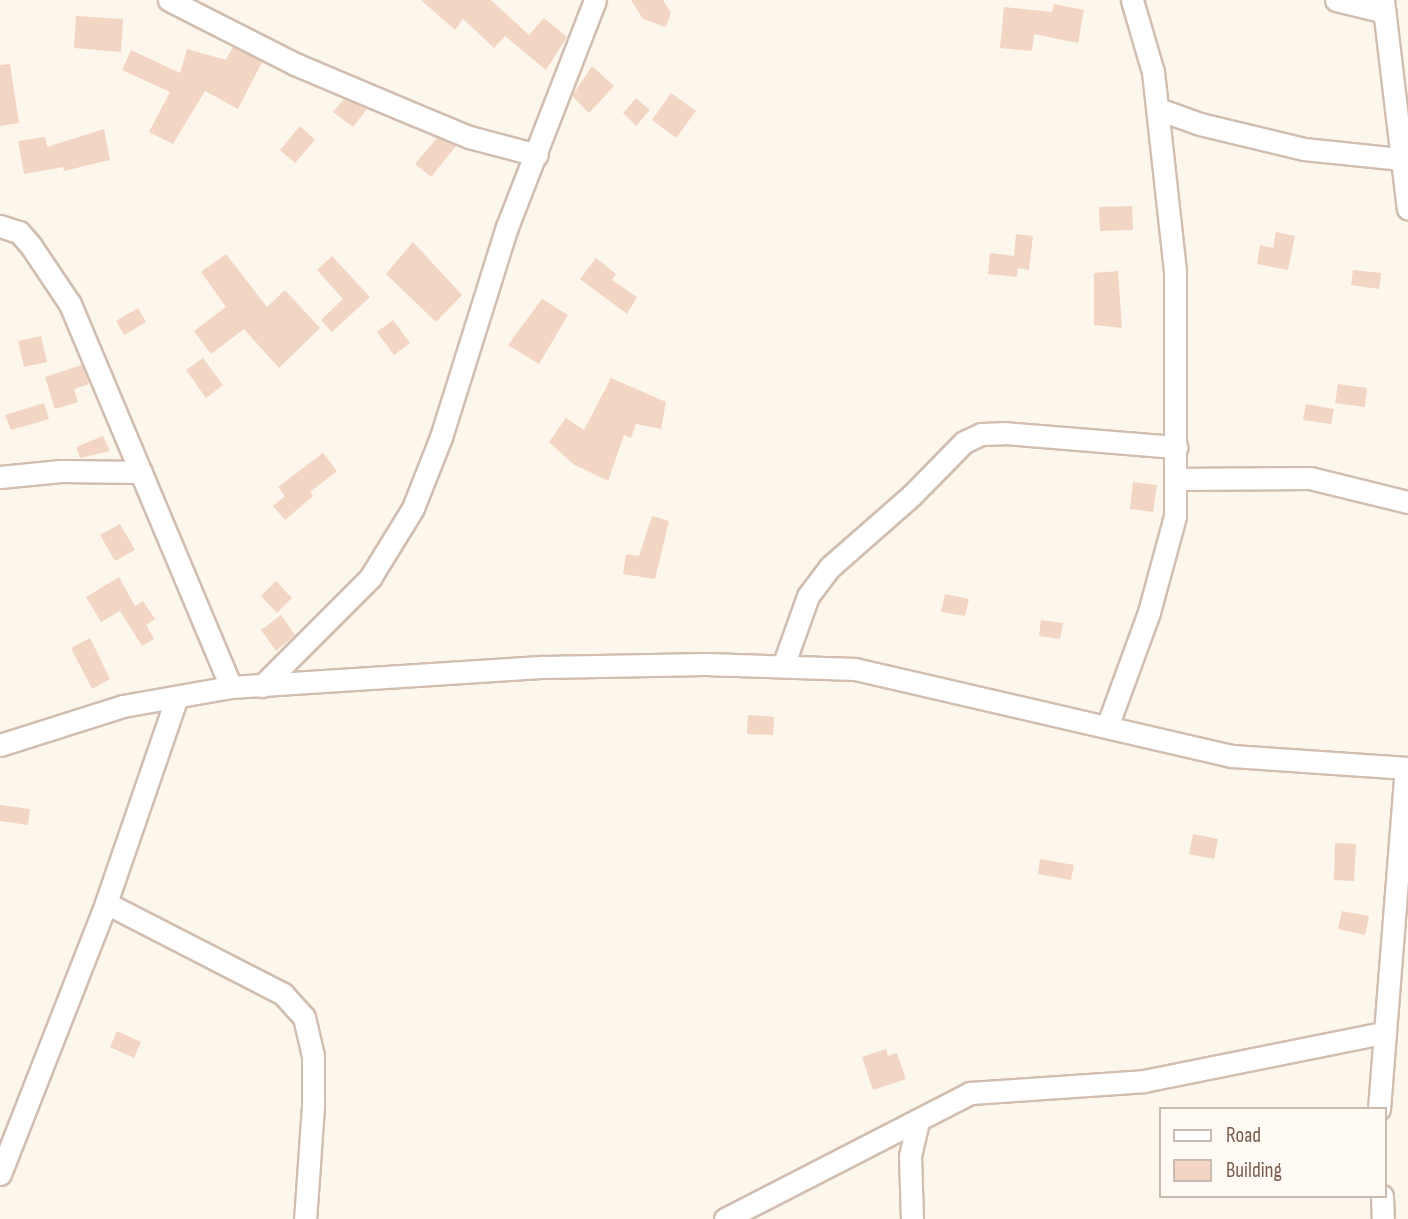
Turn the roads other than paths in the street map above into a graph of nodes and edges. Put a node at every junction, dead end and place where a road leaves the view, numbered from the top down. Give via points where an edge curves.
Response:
1 (169, 0) edge
2 (595, 0) edge
3 (1132, 0) edge
4 (1336, 0) edge
5 (1384, 6) edge
6 (1158, 109) junction
7 (537, 155) junction
8 (1401, 159) junction
9 (1408, 209) edge
10 (0, 226) edge
11 (1176, 447) junction
12 (141, 472) junction
13 (0, 477) edge
14 (1176, 479) junction
15 (1408, 502) edge
16 (783, 666) junction
17 (262, 685) junction
18 (232, 687) junction
19 (177, 697) junction
20 (1107, 727) junction
21 (0, 745) edge
22 (1407, 768) edge
23 (106, 903) junction
24 (1383, 1034) junction
25 (1379, 1107) edge
26 (918, 1121) junction
27 (0, 1174) edge
28 (1382, 1198) edge
29 (305, 1219) edge
30 (725, 1219) edge
31 (912, 1219) edge
32 (1383, 1219) edge

1 - 7 street via 295,64 399,108 469,137
2 - 7 street
3 - 6 street via 1153,72
4 - 5 street
5 - 8 street
6 - 8 street via 1304,149
6 - 11 street via 1175,271
7 - 17 street via 507,227 441,437 413,508 370,578
8 - 9 street
10 - 12 street via 19,232 70,304
11 - 14 street
11 - 16 street via 1004,433 964,442 830,567 808,596
12 - 13 street via 61,471
12 - 18 street
14 - 15 street via 1310,478
14 - 20 street via 1175,516 1149,612
16 - 17 street via 544,667
16 - 20 street via 855,669
17 - 18 street
18 - 19 street
19 - 21 street via 123,706
19 - 23 street
20 - 22 street via 1232,756
22 - 24 street
23 - 27 street
23 - 29 street via 283,994 304,1017 313,1056
24 - 25 street
24 - 26 street via 1144,1081 970,1093
26 - 30 street
26 - 31 street via 910,1156
28 - 32 street

